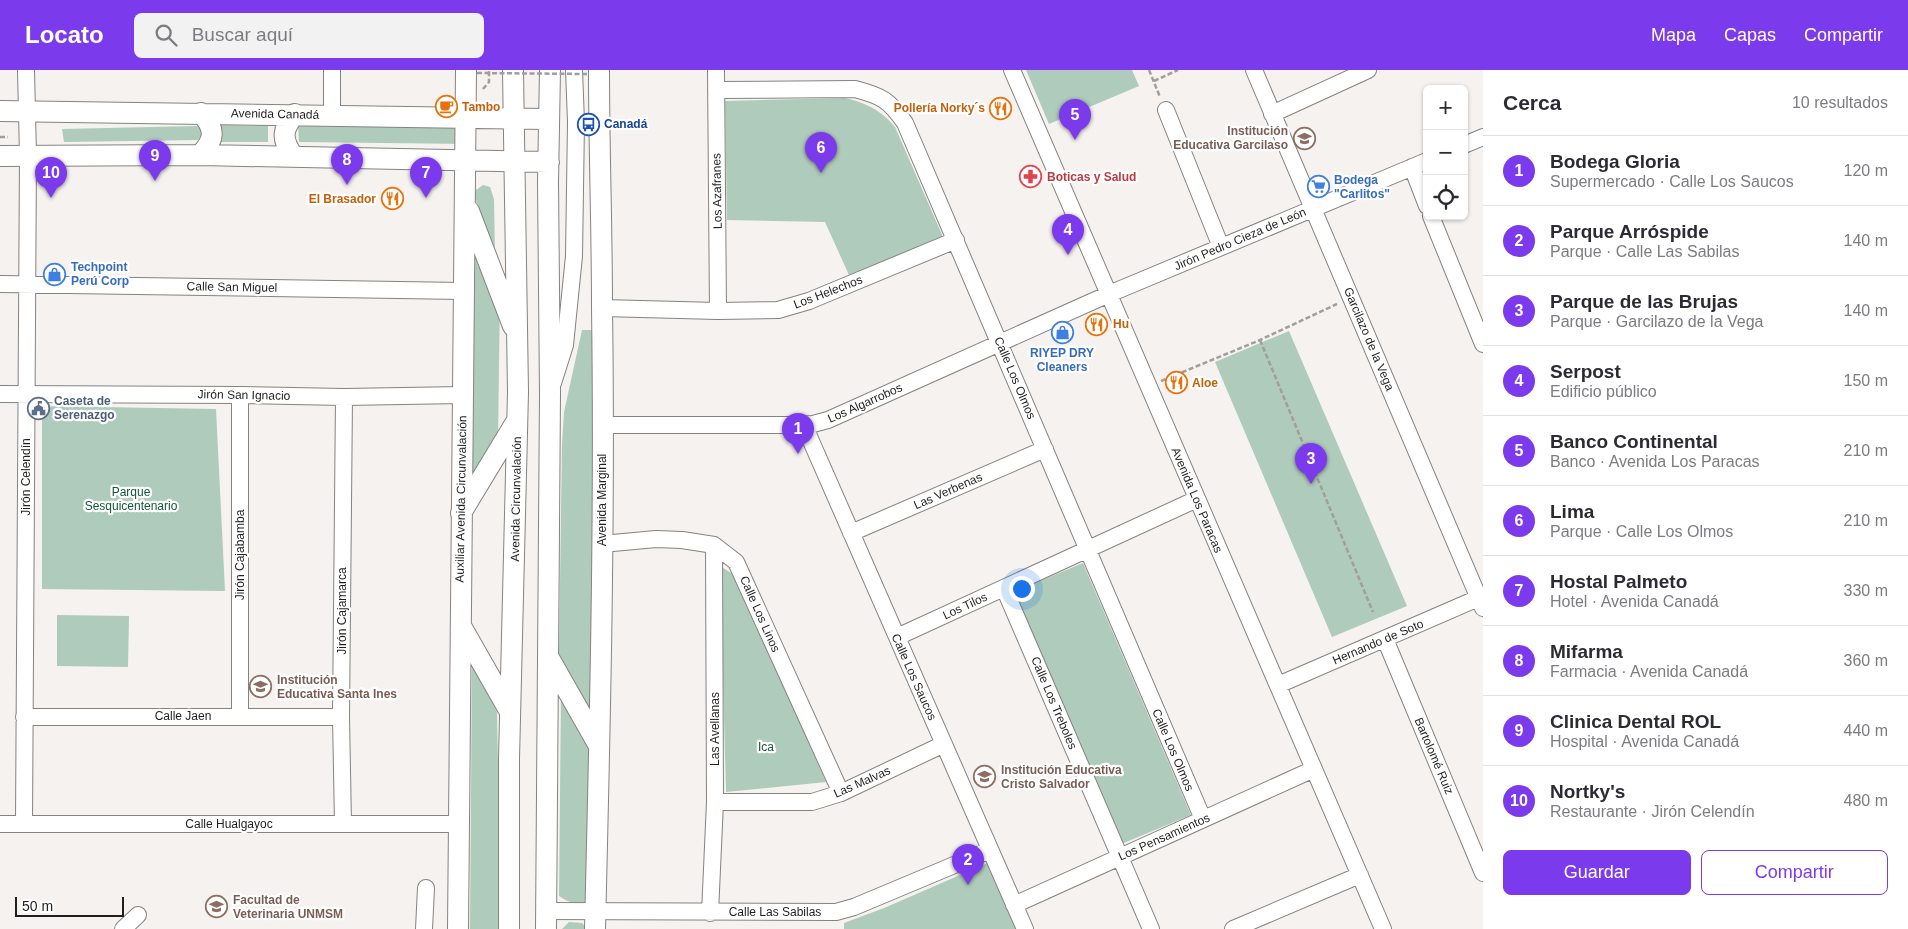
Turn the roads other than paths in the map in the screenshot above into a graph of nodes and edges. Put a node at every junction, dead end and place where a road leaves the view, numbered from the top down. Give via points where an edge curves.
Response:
1 (26, 70) edge
2 (332, 70) edge
3 (513, 70) edge
4 (550, 70) edge
5 (716, 70) edge
6 (1012, 70) edge
7 (1254, 70) edge
8 (1368, 70) edge
9 (587, 71) edge
10 (471, 72) edge
11 (716, 90) junction
12 (1166, 110) road end
13 (0, 111) edge
14 (26, 112) junction
15 (202, 113) junction
16 (295, 114) junction
17 (1272, 114) junction
18 (332, 115) junction
19 (465, 117) junction
20 (513, 118) junction
21 (549, 118) junction
22 (1483, 137) edge
23 (1468, 143) edge
24 (200, 155) junction
25 (0, 156) edge
26 (28, 156) junction
27 (293, 156) junction
28 (464, 161) junction
29 (514, 162) junction
30 (549, 162) junction
31 (1419, 164) edge
32 (1423, 185) edge
33 (464, 200) junction
34 (1313, 209) junction
35 (1433, 220) edge
36 (956, 240) junction
37 (1221, 247) junction
38 (0, 284) edge
39 (27, 284) junction
40 (463, 291) junction
41 (1109, 294) junction
42 (602, 308) junction
43 (718, 311) junction
44 (518, 340) junction
45 (1000, 343) junction
46 (1483, 344) edge
47 (550, 392) junction
48 (26, 393) junction
49 (0, 394) edge
50 (462, 394) junction
51 (240, 395) junction
52 (344, 397) junction
53 (518, 420) junction
54 (602, 425) junction
55 (804, 425) junction
56 (1045, 449) junction
57 (1197, 499) junction
58 (461, 513) junction
59 (851, 533) junction
60 (602, 544) junction
61 (714, 545) junction
62 (1088, 550) junction
63 (1004, 588) junction
64 (1482, 601) edge
65 (460, 624) junction
66 (897, 637) junction
67 (1385, 639) junction
68 (548, 656) junction
69 (1278, 685) junction
70 (511, 712) junction
71 (240, 716) junction
72 (24, 717) junction
73 (341, 717) junction
74 (944, 744) junction
75 (600, 748) junction
76 (1314, 769) junction
77 (841, 793) junction
78 (715, 802) junction
79 (1203, 819) junction
80 (24, 823) junction
81 (0, 824) edge
82 (343, 824) junction
83 (458, 824) junction
84 (990, 850) junction
85 (1120, 857) junction
86 (1483, 873) edge
87 (1360, 875) junction
88 (426, 888) dead end
89 (1014, 905) junction
90 (710, 913) junction
91 (138, 915) dead end
92 (546, 920) edge
93 (596, 920) edge
94 (123, 929) edge
95 (424, 929) edge
96 (458, 929) edge
97 (509, 929) edge
98 (1025, 929) edge
99 (1151, 929) edge
100 (1233, 929) edge
101 (1383, 929) edge

1 - 14 street, Jirón Celendín
2 - 18 street
3 - 20 main road, Avenida Circunvalación
4 - 21 main road
5 - 11 street, Los Azafranes
6 - 41 street, Avenida Los Paracas
7 - 17 street, Garcilazo de la Vega
8 - 17 street
9 - 42 main road, Avenida Marginal via 599,151
9 - 47 street via 576,122 574,256 565,345
10 - 19 main road, Auxiliar Avenida Circunvalación
11 - 36 street, Calle Los Olmos via 855,89 877,95 893,106 905,123
11 - 43 street, Los Azafranes
12 - 37 street
13 - 14 main road, Avenida Canadá
14 - 15 main road, Avenida Canadá
14 - 26 street, Jirón Celendín
15 - 16 main road, Avenida Canadá
15 - 24 main road via 210,122 213,134 209,146
16 - 18 main road, Avenida Canadá
16 - 27 main road via 287,123 284,134 286,146
17 - 34 street, Garcilazo de la Vega
18 - 19 main road, Avenida Canadá
19 - 20 main road, Avenida Canadá
19 - 28 main road, Auxiliar Avenida Circunvalación
20 - 21 main road, Avenida Canadá
20 - 29 main road, Avenida Circunvalación
21 - 30 main road
22 - 23 street
24 - 26 main road
24 - 27 main road
25 - 26 main road
26 - 39 street, Jirón Celendín
27 - 28 main road
28 - 29 main road
28 - 33 main road, Auxiliar Avenida Circunvalación
29 - 30 main road
29 - 44 main road, Avenida Circunvalación
30 - 47 main road
31 - 32 street
31 - 34 street, Jirón Pedro Cieza de León
33 - 40 main road, Auxiliar Avenida Circunvalación
33 - 44 main road
34 - 37 street, Jirón Pedro Cieza de León
34 - 64 street, Garcilazo de la Vega
35 - 46 street
36 - 43 street, Los Helechos via 809,301 778,310
36 - 45 street, Calle Los Olmos
37 - 41 street, Jirón Pedro Cieza de León
38 - 39 street, Calle San Miguel
39 - 40 street, Calle San Miguel
39 - 48 street, Jirón Celendín
40 - 50 main road, Auxiliar Avenida Circunvalación
41 - 45 street, Los Algarrobos
41 - 57 street, Avenida Los Paracas
42 - 43 street, Los Helechos
42 - 54 main road, Avenida Marginal
44 - 53 main road, Avenida Circunvalación
45 - 55 street, Los Algarrobos via 828,420
45 - 56 street, Calle Los Olmos
47 - 68 main road
48 - 49 street, Jirón San Ignacio
48 - 51 street, Jirón San Ignacio
48 - 72 street, Jirón Celendín
50 - 52 street, Jirón San Ignacio
50 - 58 main road, Auxiliar Avenida Circunvalación
51 - 52 street, Jirón San Ignacio
51 - 71 street, Jirón Cajabamba
52 - 73 street, Jirón Cajamarca
53 - 58 main road
53 - 70 main road, Avenida Circunvalación
54 - 55 street, Los Algarrobos
54 - 60 main road, Avenida Marginal
55 - 59 street, Calle Los Saucos
56 - 59 street, Las Verbenas
56 - 62 street, Calle Los Olmos
57 - 62 street, Los Tilos
57 - 69 street, Avenida Los Paracas
58 - 65 main road, Auxiliar Avenida Circunvalación
59 - 66 street, Calle Los Saucos
60 - 61 street, Calle Los Linos via 656,539
60 - 75 main road, Avenida Marginal
61 - 77 street, Calle Los Linos via 736,562
61 - 78 street, Las Avellanas
62 - 63 street, Los Tilos
62 - 79 street, Calle Los Olmos
63 - 66 street, Los Tilos
63 - 85 street, Calle Los Treboles
64 - 67 street, Hernando de Soto
65 - 70 main road
65 - 83 main road, Auxiliar Avenida Circunvalación
66 - 74 street, Calle Los Saucos
67 - 69 street, Hernando de Soto
67 - 86 street, Bartolomé Ruiz
68 - 75 main road
68 - 92 main road
69 - 76 street, Avenida Los Paracas
70 - 97 main road, Avenida Circunvalación
71 - 72 street, Calle Jaen
71 - 73 street, Calle Jaen
72 - 80 street, Jirón Celendín
73 - 82 street, Jirón Cajamarca
74 - 77 street, Las Malvas
74 - 84 street, Calle Los Saucos
75 - 93 main road, Avenida Marginal
76 - 79 street, Los Pensamientos
76 - 87 street, Avenida Los Paracas
77 - 78 street, Las Malvas via 812,802
78 - 90 street, Las Avellanas
79 - 85 street, Los Pensamientos
80 - 81 street, Calle Hualgayoc
80 - 82 street, Calle Hualgayoc
82 - 83 street, Calle Hualgayoc
83 - 96 main road, Auxiliar Avenida Circunvalación
84 - 89 street, Calle Los Saucos
84 - 90 street, Calle Las Sabilas via 836,912
85 - 89 street, Los Pensamientos
85 - 99 street, Calle Los Treboles
87 - 100 street
87 - 101 street, Avenida Los Paracas
88 - 95 street
89 - 98 street, Calle Los Saucos
90 - 93 street, Calle Las Sabilas
91 - 94 street
92 - 93 street, Calle Las Sabilas

